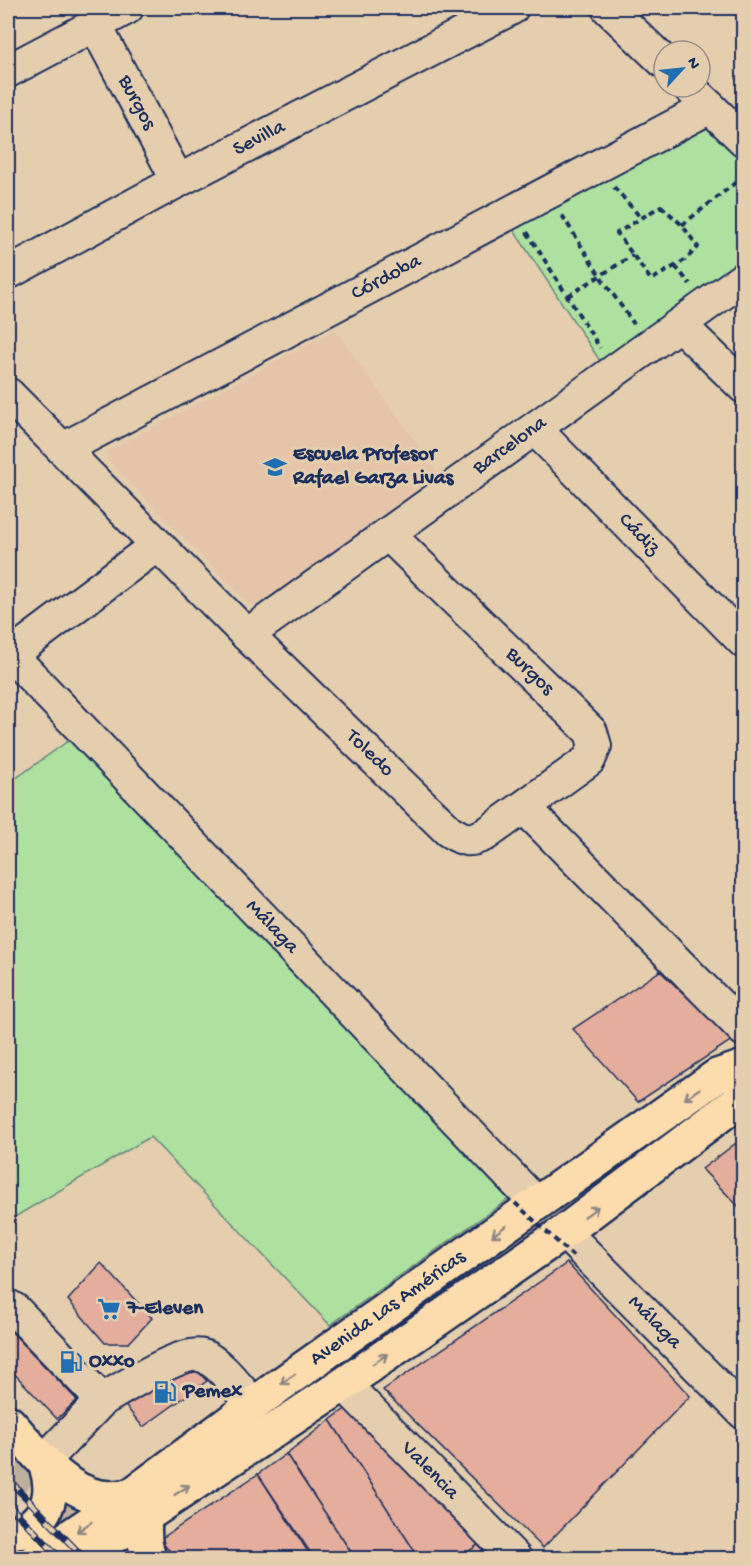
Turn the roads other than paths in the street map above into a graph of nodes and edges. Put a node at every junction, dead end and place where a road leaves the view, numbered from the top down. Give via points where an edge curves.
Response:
1 (127, 8) edge
2 (512, 8) edge
3 (608, 8) edge
4 (95, 25) junction
5 (652, 50) edge
6 (8, 71) edge
7 (695, 99) edge
8 (701, 99) edge
9 (744, 140) edge
10 (178, 180) junction
11 (8, 273) edge
12 (744, 278) edge
13 (680, 325) junction
14 (744, 387) edge
15 (8, 394) edge
16 (535, 429) junction
17 (63, 449) junction
18 (388, 534) junction
19 (158, 545) junction
20 (247, 635) junction
21 (744, 642) edge
22 (8, 655) edge
23 (524, 807) junction
24 (744, 1030) edge
25 (744, 1067) edge
26 (744, 1096) edge
27 (525, 1203) junction
28 (568, 1244) junction
29 (8, 1306) edge
30 (344, 1384) junction
31 (102, 1400) junction
32 (254, 1405) junction
33 (744, 1413) edge
34 (8, 1422) edge
35 (44, 1461) junction
36 (137, 1506) junction
37 (8, 1534) edge
38 (38, 1558) edge
39 (82, 1558) edge
40 (148, 1558) edge
41 (515, 1558) edge

1 - 4 street
2 - 10 street, Sevilla
3 - 5 street
4 - 6 street
4 - 10 street, Burgos
7 - 17 street, Córdoba
8 - 9 street
10 - 11 street, Sevilla
12 - 13 street, Barcelona
13 - 14 street
13 - 16 street, Barcelona
15 - 17 street, Toledo
16 - 18 street, Barcelona
16 - 21 street, Cádiz
17 - 19 street, Toledo
18 - 20 street, Barcelona
18 - 23 street, Burgos via 591,732 595,746 589,760
19 - 20 street, Toledo
19 - 22 street
20 - 23 street, Toledo via 449,831 463,840 486,834
22 - 27 street, Málaga
23 - 24 street
25 -> 27 main road, Avenida Las Américas via 717,1076
28 -> 26 main road, Avenida Las Américas
27 -> 32 main road, Avenida Las Américas via 487,1240
30 -> 28 main road, Avenida Las Américas
28 - 33 street, Málaga
29 - 31 street
36 -> 30 main road, Avenida Las Américas
30 - 41 street, Valencia
31 - 32 street via 174,1360 195,1355 215,1363
31 - 35 street
32 - 36 main road, Avenida Las Américas
34 - 35 main road
35 - 36 main road via 69,1485
35 - 37 main road via 51,1485 45,1509 29,1527
36 -> 38 main road, Avenida Las Américas
36 - 39 main road, Avenida Las Américas
36 - 40 main road

